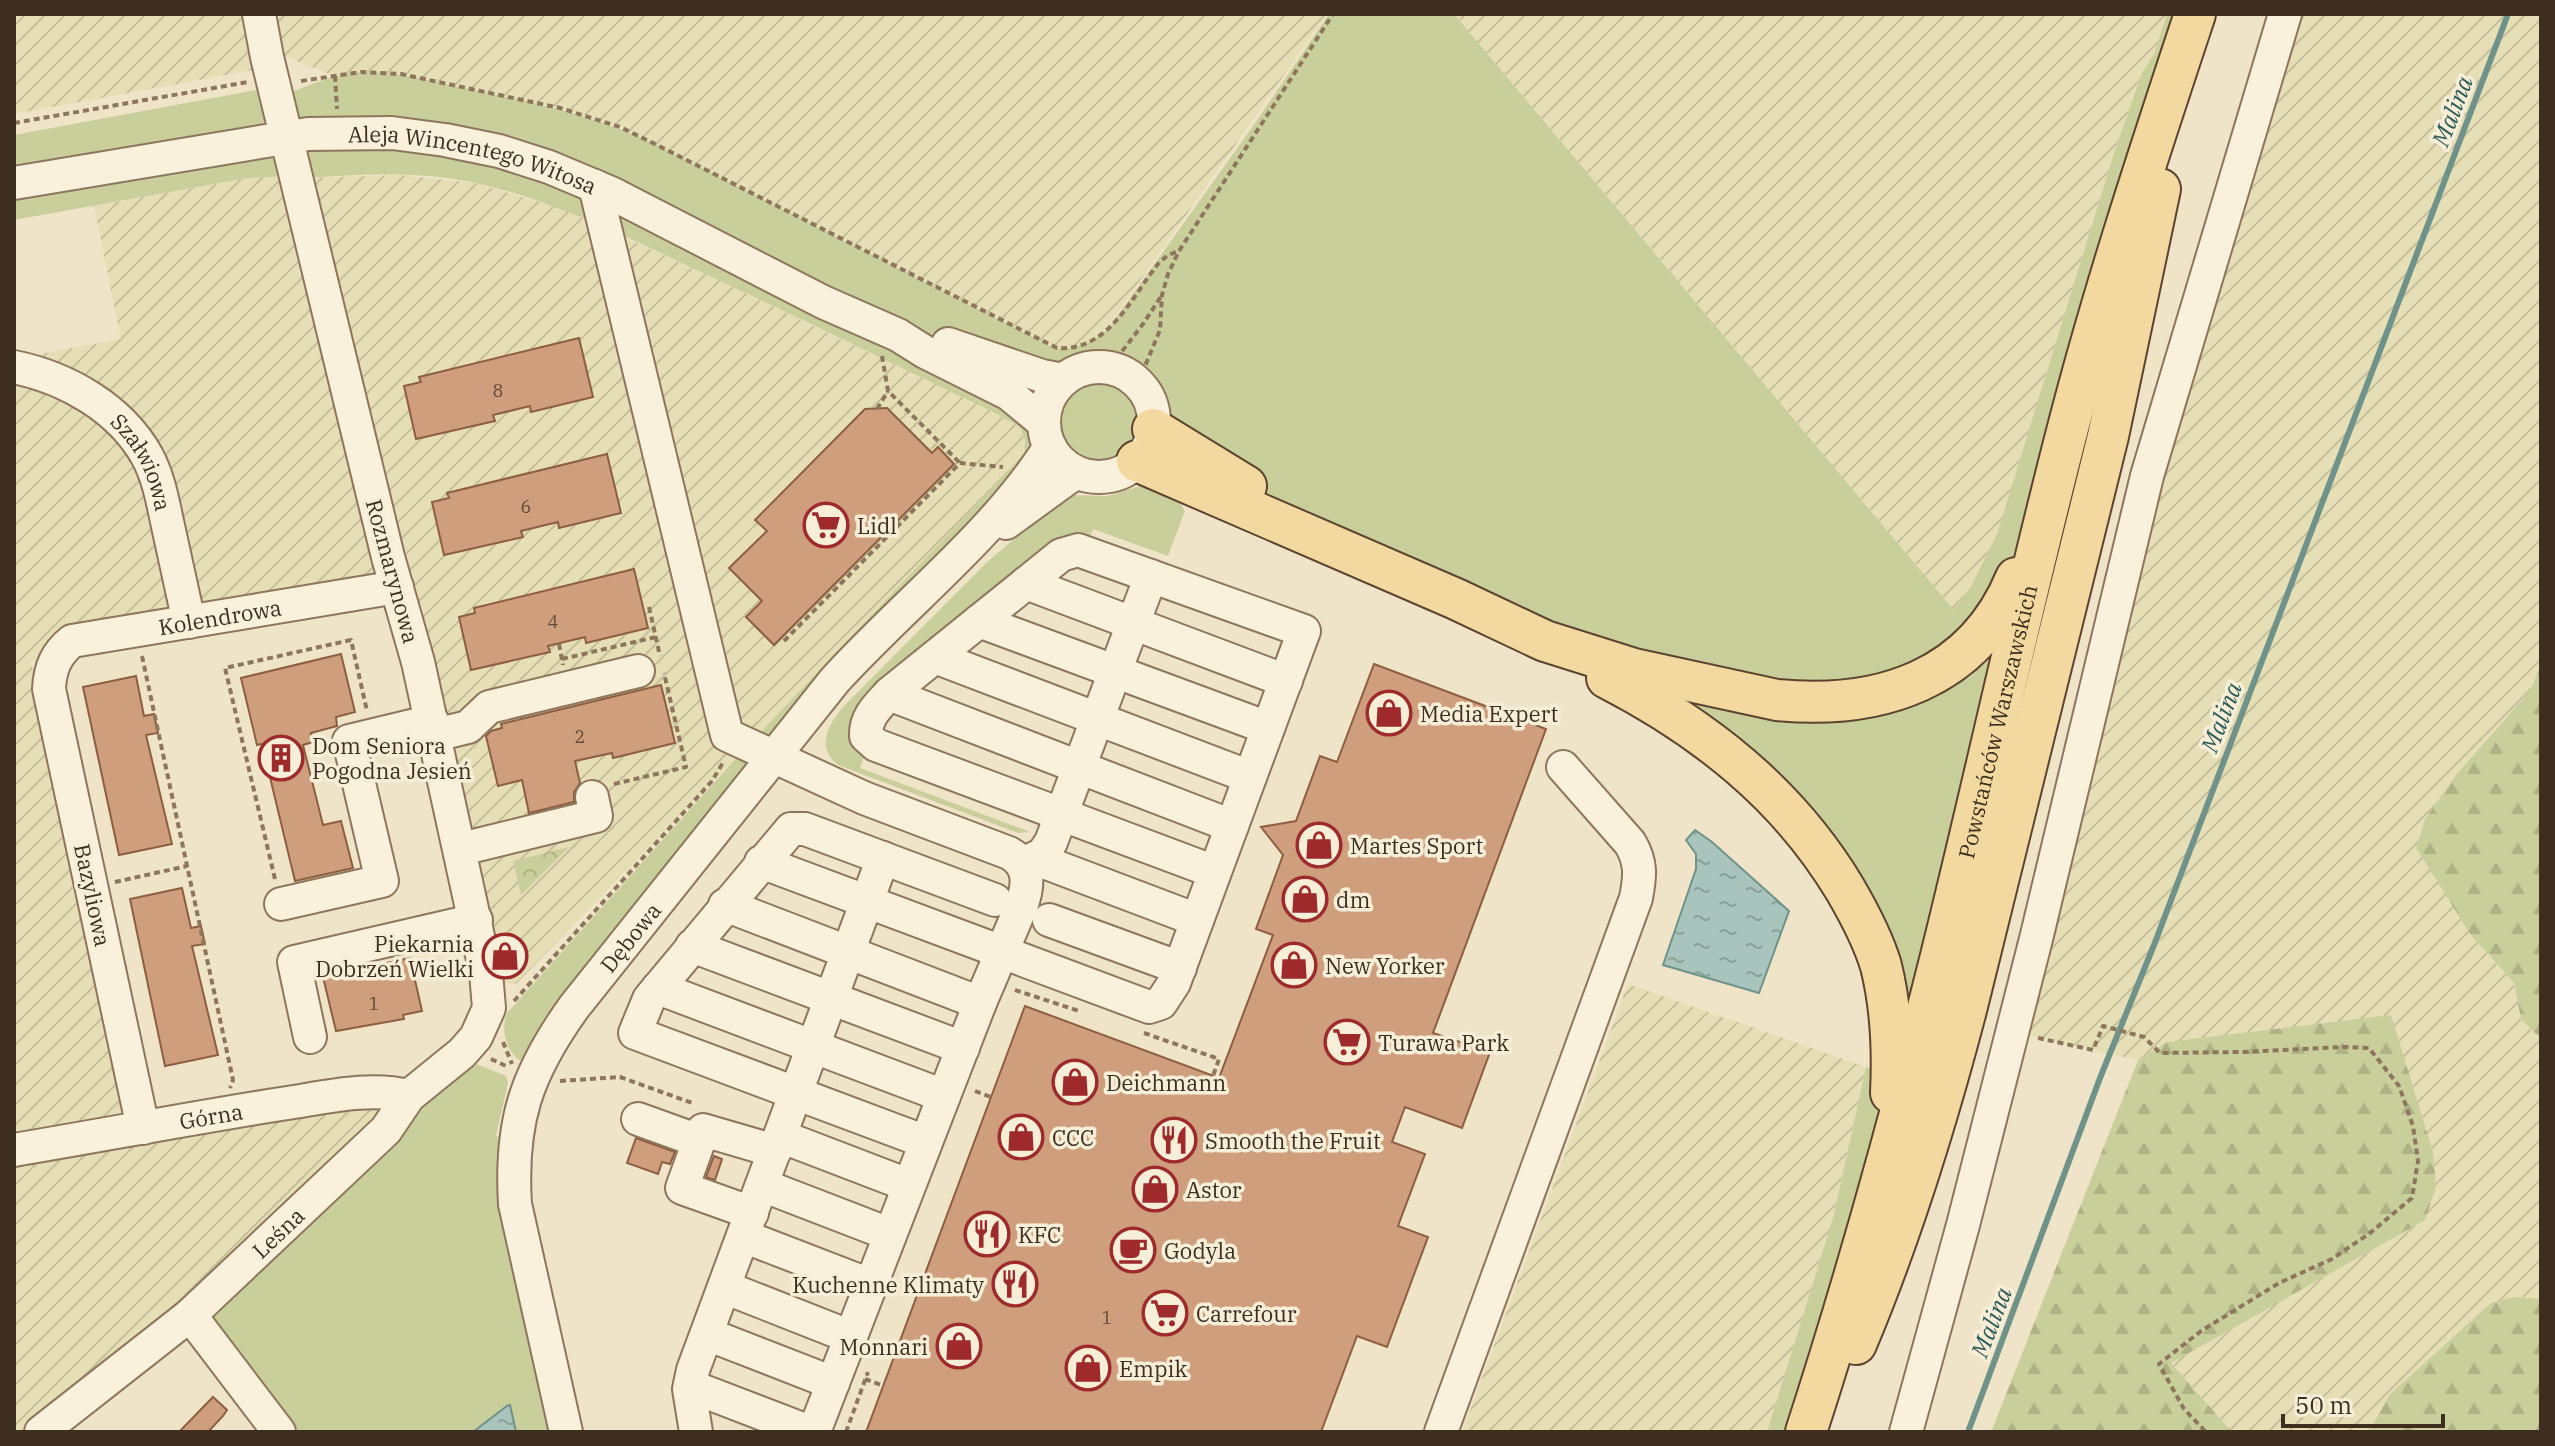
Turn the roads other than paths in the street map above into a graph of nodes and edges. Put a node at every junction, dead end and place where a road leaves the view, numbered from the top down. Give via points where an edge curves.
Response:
1 (259, 14) edge
2 (2196, 14) edge
3 (2285, 14) edge
4 (286, 136) junction
5 (14, 183) edge
6 (595, 186) junction
7 (896, 346) junction
8 (14, 367) edge
9 (1063, 380) junction
10 (2069, 421) junction
11 (1047, 435) junction
12 (1145, 445) junction
13 (1076, 472) junction
14 (981, 535) junction
15 (1151, 576) junction
16 (1026, 583) junction
17 (397, 587) junction
18 (979, 621) junction
19 (189, 622) junction
20 (1133, 624) junction
21 (1545, 641) junction
22 (935, 657) junction
23 (53, 662) joint
24 (638, 671) dead end
25 (1115, 671) junction
26 (1286, 681) junction
27 (889, 694) junction
28 (1097, 720) junction
29 (434, 728) junction
30 (1268, 728) junction
31 (772, 757) junction
32 (1563, 767) dead end
33 (1079, 768) junction
34 (1250, 777) junction
35 (596, 792) road end
36 (1062, 815) junction
37 (1232, 826) junction
38 (461, 849) junction
39 (883, 858) junction
40 (761, 862) junction
41 (1029, 862) junction
42 (1215, 872) junction
43 (995, 900) dead end
44 (867, 903) junction
45 (281, 904) road end
46 (725, 905) junction
47 (476, 920) junction
48 (1049, 920) dead end
49 (1197, 920) junction
50 (692, 946) junction
51 (848, 953) junction
52 (1002, 954) junction
53 (1180, 968) junction
54 (658, 988) junction
55 (831, 999) junction
56 (980, 1003) junction
57 (489, 1008) joint
58 (310, 1037) dead end
59 (813, 1047) junction
60 (963, 1048) junction
61 (796, 1093) junction
62 (958, 1094) junction
63 (409, 1096) junction
64 (638, 1119) dead end
65 (143, 1128) junction
66 (710, 1138) junction
67 (926, 1142) junction
68 (777, 1144) junction
69 (14, 1150) edge
70 (1889, 1152) junction
71 (908, 1185) junction
72 (752, 1211) junction
73 (889, 1234) junction
74 (870, 1285) junction
75 (724, 1287) junction
76 (190, 1315) junction
77 (707, 1334) junction
78 (851, 1337) junction
79 (833, 1383) junction
80 (690, 1386) junction
81 (269, 1428) edge
82 (41, 1432) edge
83 (566, 1432) edge
84 (696, 1432) edge
85 (812, 1432) edge
86 (1441, 1432) edge
87 (1806, 1432) edge
88 (1819, 1432) edge
89 (1906, 1432) edge

1 - 4 street, Rozmarynowa
2 - 10 main road, Powstańców Warszawskich via 2133,200
2 - 88 main road, Powstańców Warszawskich via 2108,436 1942,1101 1899,1238
3 - 89 street via 2147,476 2012,1032
4 - 5 street, Aleja Wincentego Witosa
4 - 6 street, Aleja Wincentego Witosa via 392,133 470,144
4 - 17 street, Rozmarynowa
6 - 7 street, Aleja Wincentego Witosa via 823,302
6 - 31 street via 727,735
7 - 9 street, Aleja Wincentego Witosa via 953,345
7 - 11 street, Aleja Wincentego Witosa via 925,352 1009,394
8 - 19 street, Szałwiowa via 65,383 95,401 124,424 147,457 160,490
9 - 11 street via 1049,399
9 - 12 street via 1077,371 1110,367 1138,383 1153,412
10 - 21 main road via 2010,592 1972,646 1914,686 1845,701 1777,700 1647,673
10 - 70 main road, Powstańców Warszawskich
11 - 13 street via 1060,461
11 - 14 street, Dębowa via 1028,478
12 - 13 street via 1124,471 1108,476
12 - 21 main road via 1328,543
13 - 14 street, Dębowa
14 - 31 street, Dębowa via 863,649
15 - 16 street via 1078,550 1061,555
15 - 20 street
15 - 26 street via 1304,631
16 - 18 street
16 - 20 street
17 - 19 street, Kolendrowa
17 - 29 street, Rozmarynowa
18 - 22 street
18 - 25 street
19 - 23 street, Kolendrowa via 72,641
20 - 25 street
20 - 26 street
21 - 70 main road via 1715,743 1768,789 1832,868 1863,921 1881,966 1891,1053
22 - 27 street
22 - 28 street
23 - 65 street, Bazyliowa via 49,689
24 - 29 street via 489,707 468,727
25 - 28 street
25 - 30 street
26 - 30 street
27 - 33 street
27 - 36 street via 867,722 870,741
28 - 33 street
28 - 34 street
29 - 38 street, Rozmarynowa
29 - 45 street via 349,741 382,881
30 - 34 street
31 - 41 street
31 - 83 street, Dębowa via 574,1007 543,1054 519,1115 515,1204
32 - 86 street via 1630,843 1641,874
33 - 36 street
33 - 37 street
34 - 37 street
35 - 38 street via 596,816
36 - 41 street via 1043,854
36 - 42 street
37 - 42 street
38 - 47 street, Rozmarynowa
39 - 40 street via 798,828 785,833
39 - 43 street
39 - 44 street
40 - 44 street
40 - 46 street
41 - 49 street
41 - 52 street via 1027,892
42 - 49 street
44 - 51 street
44 - 52 street
46 - 50 street
46 - 51 street
47 - 57 street, Rozmarynowa
47 - 58 street via 294,962
48 - 53 street
49 - 53 street
50 - 54 street
50 - 55 street
51 - 55 street
51 - 56 street
52 - 53 street via 1149,1007 1168,995
52 - 56 street
54 - 59 street
54 - 61 street via 635,1033
55 - 59 street
55 - 60 street
56 - 60 street
57 - 63 street, Leśna via 462,1053
59 - 61 street
59 - 62 street
60 - 62 street
61 - 67 street
61 - 68 street
62 - 67 street
63 - 65 street, Górna via 367,1091
63 - 76 street, Leśna via 386,1130
64 - 66 street
65 - 69 street, Górna
66 - 68 street
66 - 72 street via 682,1188
67 - 71 street
68 - 71 street
68 - 72 street
70 - 87 main road, Powstańców Warszawskich
71 - 73 street
72 - 73 street
72 - 74 street
72 - 75 street
73 - 74 street
74 - 78 street
75 - 77 street
75 - 78 street
76 - 81 street
76 - 82 street, Leśna
77 - 79 street
77 - 80 street
78 - 79 street
79 - 85 street
80 - 84 street
80 - 85 street

